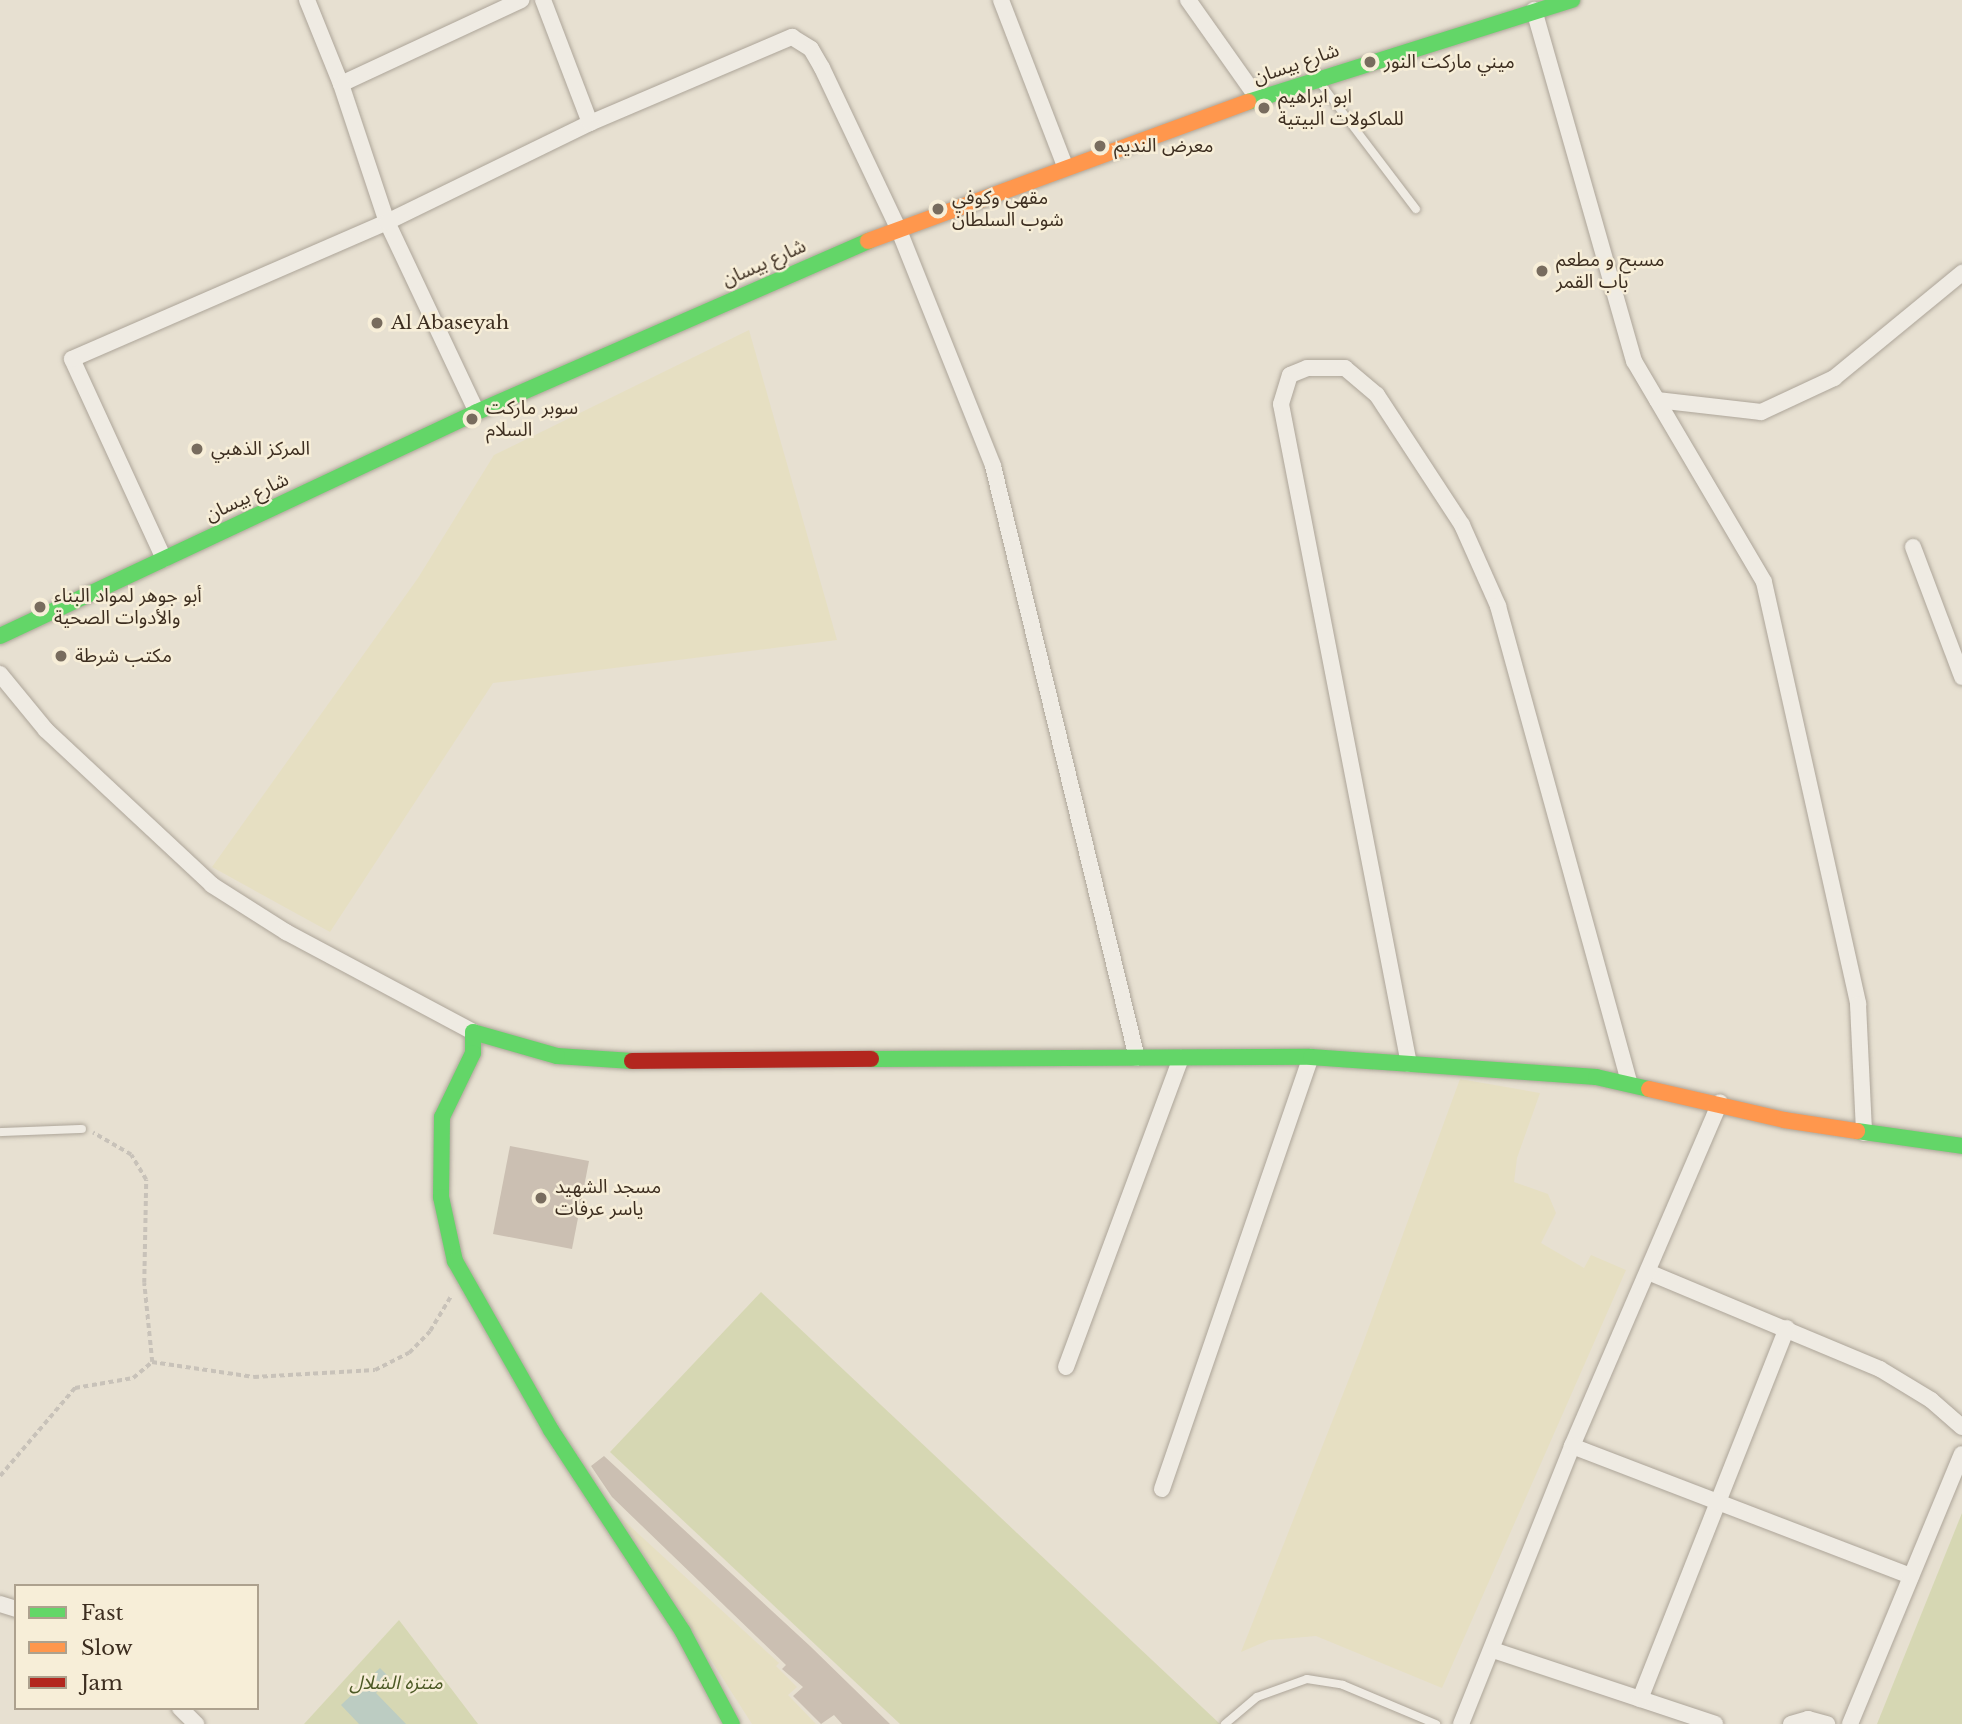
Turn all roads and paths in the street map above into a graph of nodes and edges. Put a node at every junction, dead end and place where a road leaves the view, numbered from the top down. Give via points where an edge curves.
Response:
1 (307, 0) edge
2 (521, 0) edge
3 (543, 0) edge
4 (1001, 0) edge
5 (1188, 0) edge
6 (1572, 0) edge
7 (1534, 10) junction
8 (1317, 78) junction
9 (341, 84) junction
10 (1258, 99) junction
11 (590, 123) junction
12 (1065, 166) junction
13 (1416, 209) dead end
14 (387, 222) junction
15 (898, 228) junction
16 (1962, 274) edge
17 (1657, 400) junction
18 (477, 412) junction
19 (1913, 547) dead end
20 (164, 559) junction
21 (0, 636) edge
22 (0, 674) edge
23 (1962, 677) edge
24 (473, 1032) junction
25 (1311, 1057) junction
26 (1137, 1058) junction
27 (1181, 1058) junction
28 (1409, 1064) junction
29 (1629, 1083) junction
30 (1720, 1103) junction
31 (82, 1129) joint
32 (0, 1132) edge
33 (1864, 1133) junction
34 (1962, 1146) edge
35 (1648, 1272) junction
36 (463, 1276) junction
37 (1787, 1328) junction
38 (152, 1362) junction
39 (1066, 1367) dead end
40 (1962, 1427) edge
41 (1572, 1446) junction
42 (1962, 1454) edge
43 (0, 1476) edge
44 (1162, 1489) dead end
45 (1718, 1503) junction
46 (1911, 1576) junction
47 (1493, 1650) junction
48 (1640, 1699) junction
49 (182, 1710) edge
50 (196, 1724) edge
51 (732, 1724) edge
52 (1225, 1724) edge
53 (1436, 1724) edge
54 (1461, 1724) edge
55 (1714, 1724) edge
56 (1791, 1724) edge
57 (1827, 1724) edge
58 (1850, 1724) edge

1 - 9 street
2 - 9 street
3 - 11 street
4 - 12 street
5 - 10 street
6 - 7 street, شارع بيسان
7 - 8 street, شارع بيسان
7 - 17 street via 1634,361
8 - 10 street, شارع بيسان
8 - 13 lane
9 - 14 street
10 - 12 street, شارع بيسان
11 - 14 street
11 - 15 street via 792,37 802,40 822,68
12 - 15 street, شارع بيسان
14 - 18 street
14 - 20 street via 72,359
15 - 18 street, شارع بيسان
15 - 26 street via 993,466
16 - 17 street via 1834,378 1761,412
17 - 33 street via 1764,582 1857,1004
18 - 20 street, شارع بيسان
19 - 23 street
20 - 21 street, شارع بيسان
22 - 24 street via 55,739 212,885 286,932
24 - 26 street via 548,1053 599,1061
24 - 36 street via 473,1053 442,1116 444,1226
25 - 27 street
25 - 28 street
25 - 44 street
26 - 27 street
27 - 39 street
28 - 29 street
28 - 29 street via 1281,404 1290,375 1307,368 1345,368 1377,395 1428,468 1483,571 1498,606
29 - 30 street
30 - 33 street
30 - 35 street
31 - 32 lane
31 - 38 path via 131,1155 146,1180 144,1283
33 - 34 street
35 - 37 street
35 - 41 street
36 - 38 path via 430,1331 409,1353 375,1370 254,1377
36 - 51 street via 551,1430 683,1632
37 - 40 street via 1902,1381
37 - 45 street
38 - 43 path via 133,1378 75,1388
41 - 45 street
41 - 47 street via 1529,1546
42 - 46 street
45 - 46 street
45 - 48 street
46 - 58 street
47 - 48 street
47 - 54 street
48 - 55 street
49 - 50 street
52 - 53 lane via 1257,1697 1307,1679 1343,1685
56 - 57 street via 1808,1718

